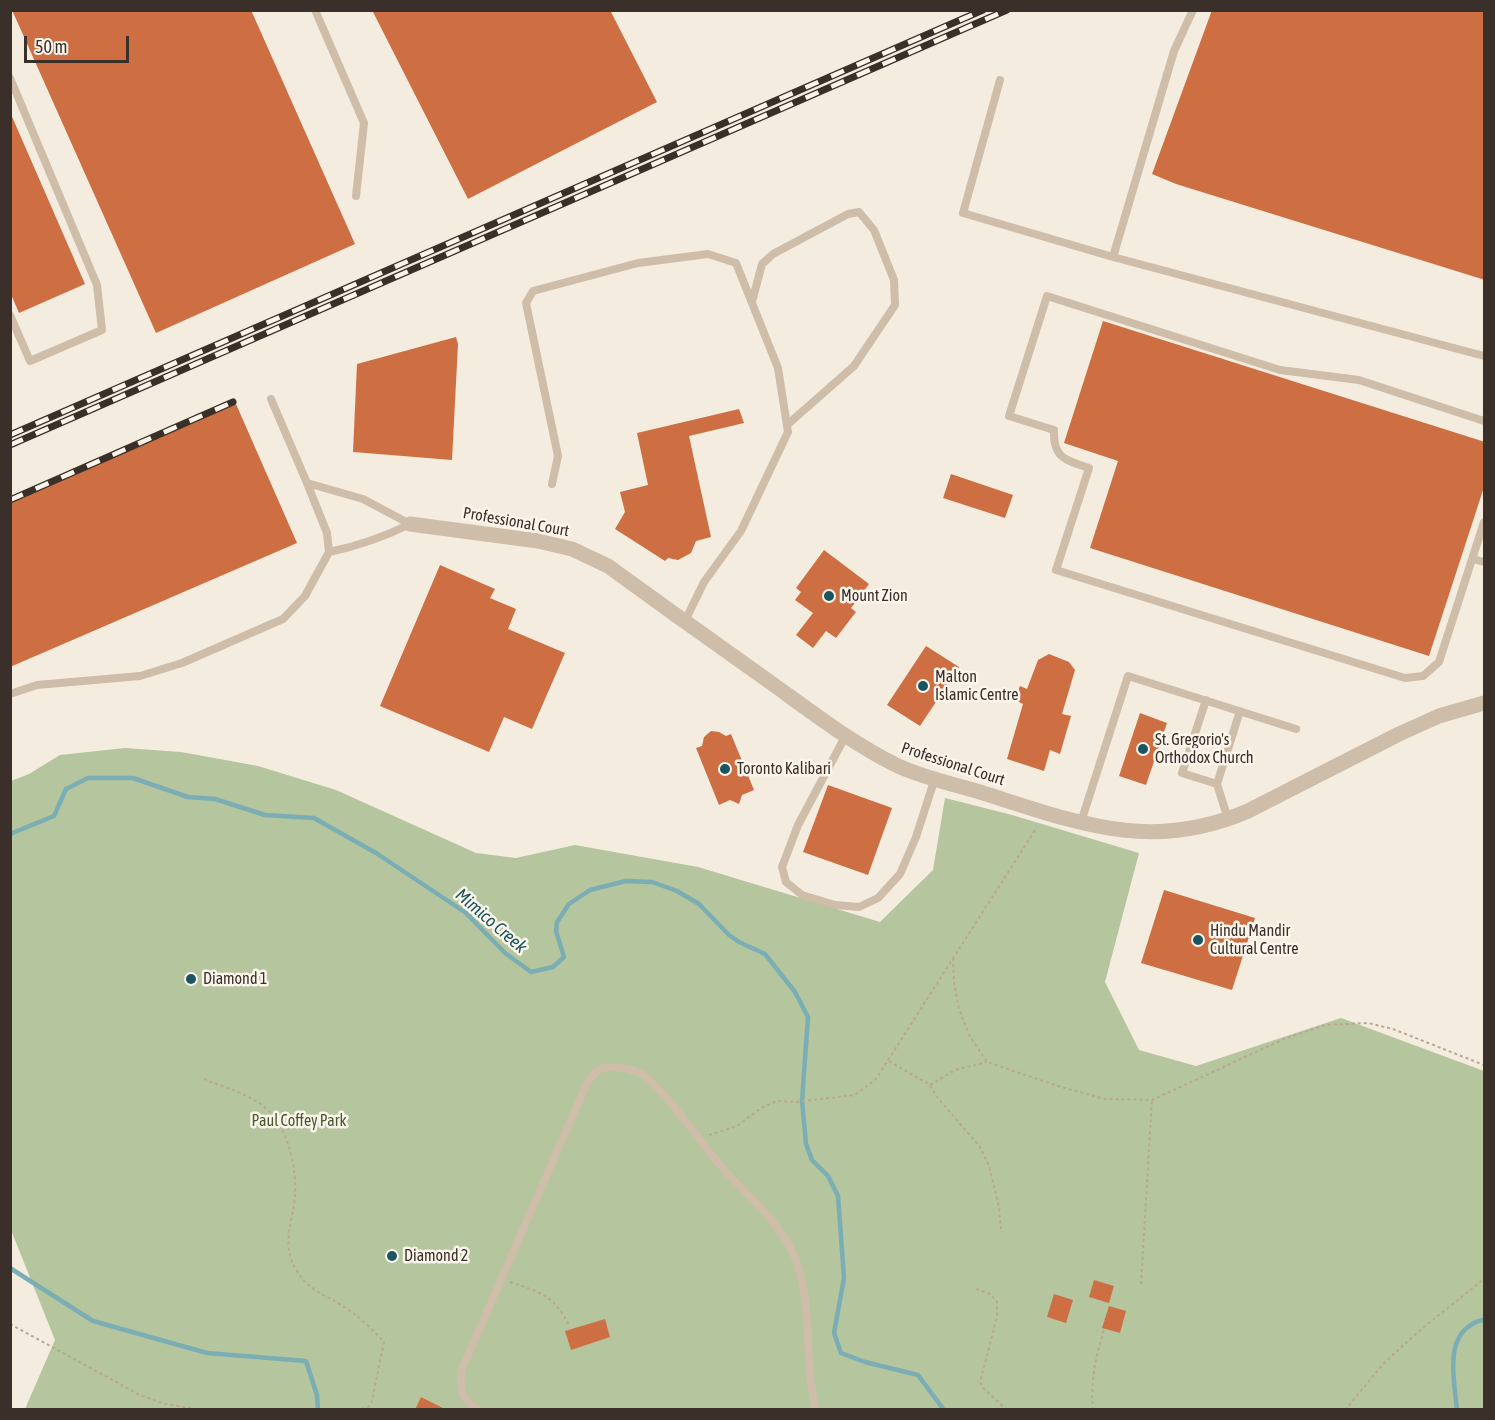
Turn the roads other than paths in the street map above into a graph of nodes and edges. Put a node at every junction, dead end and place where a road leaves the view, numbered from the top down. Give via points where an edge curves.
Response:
1 (315, 10) edge
2 (1192, 10) edge
3 (10, 78) edge
4 (1000, 80) dead end
5 (356, 196) dead end
6 (1113, 257) junction
7 (752, 303) junction
8 (10, 315) edge
9 (1485, 356) edge
10 (271, 399) dead end
11 (1485, 421) edge
12 (787, 425) junction
13 (307, 483) junction
14 (552, 484) dead end
15 (1485, 522) edge
16 (410, 524) junction
17 (329, 552) junction
18 (1473, 559) junction
19 (1485, 562) edge
20 (685, 621) junction
21 (10, 694) edge
22 (1206, 700) junction
23 (1485, 703) edge
24 (1240, 711) junction
25 (1296, 729) dead end
26 (846, 735) junction
27 (935, 778) junction
28 (1217, 784) junction
29 (1228, 819) junction
30 (1081, 822) junction
31 (478, 1410) edge
32 (816, 1410) edge

1 - 5 lane via 364,123
2 - 6 lane via 1174,51
3 - 8 lane via 98,285 102,330 30,361
4 - 6 lane via 963,213
6 - 9 lane
7 - 12 lane via 778,368
7 - 12 lane via 762,264 773,254 848,214 859,212 874,230 894,280 896,305 854,366
7 - 14 lane via 736,263 708,254 638,263 533,291 526,303 558,456
10 - 13 lane
11 - 18 lane via 1359,380 1280,370 1047,296 1009,416 1054,430 1059,454 1089,468 1056,570 1369,668 1415,678 1434,668
12 - 20 lane via 788,432 741,531 704,582
13 - 16 lane via 363,499
13 - 17 lane via 327,534
15 - 18 lane
16 - 17 lane via 382,538
16 - 20 street, Professional Court via 572,549 608,566
17 - 21 lane via 305,596 283,620 182,663 140,676 37,685
18 - 19 lane
20 - 26 street, Professional Court
22 - 24 lane
22 - 28 lane via 1182,773
22 - 30 lane via 1128,676
23 - 29 street, Professional Court via 1439,716 1399,734
24 - 25 lane
24 - 28 lane
26 - 27 street, Professional Court via 897,766
26 - 27 lane via 798,825 782,867 786,882 802,895 859,907 878,898 900,874
27 - 30 street, Professional Court
28 - 29 lane
29 - 30 street, Professional Court via 1166,832 1133,832
31 - 32 lane via 460,1390 461,1371 588,1081 597,1070 610,1068 642,1074 663,1093 720,1166 782,1233 796,1260 805,1296 810,1386

